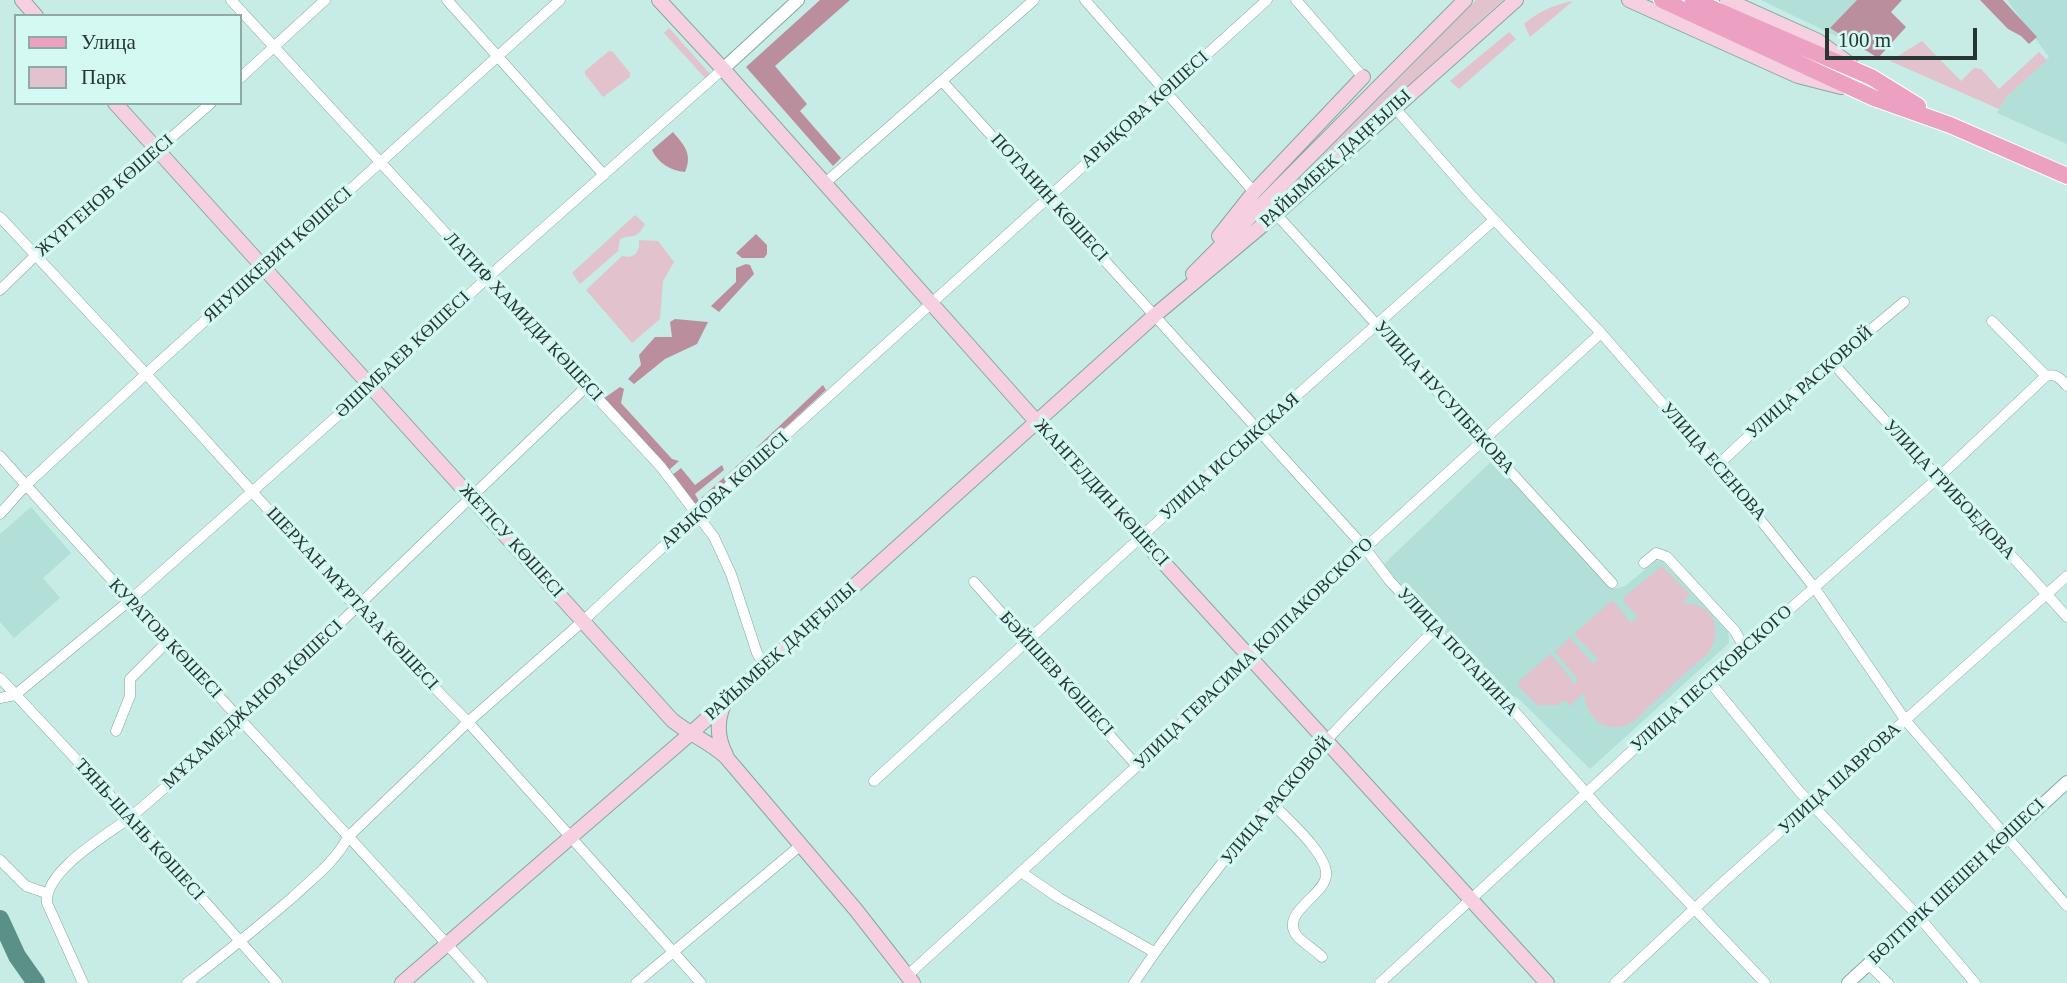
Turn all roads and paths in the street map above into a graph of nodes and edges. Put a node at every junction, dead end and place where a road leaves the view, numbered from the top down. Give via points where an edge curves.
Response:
1 (22, 0) edge
2 (231, 0) edge
3 (325, 0) edge
4 (447, 0) edge
5 (560, 0) edge
6 (659, 0) edge
7 (798, 0) edge
8 (1034, 0) edge
9 (1085, 0) edge
10 (1267, 0) edge
11 (1296, 0) edge
12 (1465, 0) edge
13 (1516, 0) edge
14 (1629, 0) edge
15 (1662, 0) edge
16 (1693, 0) edge
17 (1727, 0) edge
18 (34, 14) edge
19 (274, 47) junction
20 (498, 55) junction
21 (723, 69) junction
22 (1864, 74) junction
23 (242, 76) edge
24 (1363, 77) joint
25 (942, 81) junction
26 (1857, 90) junction
27 (1164, 91) junction
28 (117, 105) edge
29 (209, 105) edge
30 (1395, 108) junction
31 (1950, 125) junction
32 (158, 151) junction
33 (381, 161) junction
34 (604, 175) junction
35 (2067, 176) edge
36 (824, 184) junction
37 (1254, 192) junction
38 (1050, 198) junction
39 (1276, 214) junction
40 (0, 217) edge
41 (1494, 220) junction
42 (35, 256) junction
43 (264, 268) junction
44 (486, 279) junction
45 (1182, 284) junction
46 (0, 290) edge
47 (1904, 302) dead end
48 (932, 304) junction
49 (1154, 316) junction
50 (1992, 321) dead end
51 (1377, 323) junction
52 (1601, 333) junction
53 (1832, 362) junction
54 (146, 374) junction
55 (2046, 376) junction
56 (371, 386) junction
57 (587, 386) junction
58 (2067, 386) edge
59 (1038, 422) junction
60 (1258, 430) junction
61 (1483, 440) junction
62 (0, 456) edge
63 (1717, 466) junction
64 (1939, 477) junction
65 (26, 485) junction
66 (251, 491) junction
67 (470, 496) junction
68 (0, 514) edge
69 (697, 515) junction
70 (1143, 536) junction
71 (1365, 548) junction
72 (1644, 563) dead end
73 (2067, 576) edge
74 (974, 583) dead end
75 (1612, 583) dead end
76 (1814, 587) junction
77 (2047, 594) junction
78 (129, 601) junction
79 (357, 608) junction
80 (2067, 617) edge
81 (583, 621) junction
82 (1434, 629) junction
83 (167, 642) junction
84 (1028, 642) junction
85 (1745, 649) junction
86 (1250, 656) junction
87 (765, 667) junction
88 (0, 678) edge
89 (1709, 681) junction
90 (15, 695) junction
91 (0, 698) edge
92 (724, 703) junction
93 (240, 719) junction
94 (1906, 721) junction
95 (468, 722) junction
96 (116, 731) dead end
97 (690, 734) junction
98 (1327, 740) junction
99 (726, 757) junction
100 (1137, 766) junction
101 (874, 781) dead end
102 (2067, 782) edge
103 (1586, 792) junction
104 (1272, 803) junction
105 (1811, 805) junction
106 (130, 817) junction
107 (2006, 836) junction
108 (348, 837) junction
109 (571, 838) junction
110 (801, 845) junction
111 (0, 860) edge
112 (1021, 872) junction
113 (46, 894) junction
114 (1470, 899) junction
115 (2067, 906) edge
116 (1695, 910) junction
117 (1919, 917) junction
118 (240, 943) junction
119 (447, 944) junction
120 (673, 952) junction
121 (1154, 952) junction
122 (1322, 957) dead end
123 (1868, 964) junction
124 (910, 979) edge
125 (1137, 982) edge
126 (83, 983) edge
127 (187, 983) edge
128 (277, 983) edge
129 (402, 983) edge
130 (482, 983) edge
131 (636, 983) edge
132 (701, 983) edge
133 (1380, 983) edge
134 (1547, 983) edge
135 (1615, 983) edge
136 (1765, 983) edge
137 (1848, 983) edge
138 (1888, 983) edge
139 (1975, 983) edge

1 - 18 main road
2 - 19 street, ЛАТИФ ХАМИДИ КӨШЕСІ
3 - 19 street
4 - 20 street
5 - 20 street, ЯНУШКЕВИЧ КӨШЕСІ
6 - 21 main road, ЖАНГЕЛДИН КӨШЕСІ
7 - 21 street, ӘШІМБАЕВ КӨШЕСІ
8 - 25 street
9 - 27 street
10 - 27 street, АРЫҚОВА КӨШЕСІ
11 - 24 street
12 - 45 main road, РАЙЫМБЕК ДАҢҒЫЛЫ
13 - 30 main road, РАЙЫМБЕК ДАҢҒЫЛЫ
14 - 26 main road via 1798,76
15 - 26 main road
16 - 22 main road
17 - 22 main road via 1818,41
19 - 23 street
19 - 33 street, ЛАТИФ ХАМИДИ КӨШЕСІ
20 - 33 street, ЯНУШКЕВИЧ КӨШЕСІ
20 - 34 street
21 - 34 street, ӘШІМБАЕВ КӨШЕСІ
21 - 36 main road, ЖАНГЕЛДИН КӨШЕСІ
22 - 31 main road
24 - 37 main road, РАЙЫМБЕК ДАҢҒЫЛЫ
25 - 36 street
25 - 38 street, ПОТАНИН КӨШЕСІ
26 - 31 main road
27 - 37 street
27 - 38 street, АРЫҚОВА КӨШЕСІ
28 - 32 main road, ЖЕТІСУ КӨШЕСІ
29 - 32 street, ЖҮРГЕНОВ КӨШЕСІ
30 - 39 main road, РАЙЫМБЕК ДАҢҒЫЛЫ
30 - 41 street, УЛИЦА ЕСЕНОВА
31 - 35 main road
32 - 42 street, ЖҮРГЕНОВ КӨШЕСІ
32 - 43 main road, ЖЕТІСУ КӨШЕСІ
33 - 43 street, ЯНУШКЕВИЧ КӨШЕСІ
33 - 44 street, ЛАТИФ ХАМИДИ КӨШЕСІ
34 - 44 street, ӘШІМБАЕВ КӨШЕСІ
36 - 48 main road, ЖАНГЕЛДИН КӨШЕСІ
37 - 45 main road, РАЙЫМБЕК ДАҢҒЫЛЫ
38 - 48 street, АРЫҚОВА КӨШЕСІ
38 - 49 street, ПОТАНИН КӨШЕСІ
39 - 49 main road, РАЙЫМБЕК ДАҢҒЫЛЫ
39 - 51 street, УЛИЦА НУСУПБЕКОВА
40 - 42 street, ШЕРХАН МҰРТАЗА КӨШЕСІ
41 - 51 street, УЛИЦА ИССЫКСКАЯ
41 - 52 street, УЛИЦА ЕСЕНОВА
42 - 46 street, ЖҮРГЕНОВ КӨШЕСІ
42 - 54 street, ШЕРХАН МҰРТАЗА КӨШЕСІ
43 - 54 street, ЯНУШКЕВИЧ КӨШЕСІ
43 - 56 main road, ЖЕТІСУ КӨШЕСІ
44 - 56 street, ӘШІМБАЕВ КӨШЕСІ
44 - 57 street, ЛАТИФ ХАМИДИ КӨШЕСІ
45 - 49 main road, РАЙЫМБЕК ДАҢҒЫЛЫ
47 - 53 street, УЛИЦА РАСКОВОЙ
48 - 59 main road, ЖАНГЕЛДИН КӨШЕСІ
48 - 69 street, АРЫҚОВА КӨШЕСІ
49 - 59 main road, РАЙЫМБЕК ДАҢҒЫЛЫ
49 - 60 street, УЛИЦА ПОТАНИНА
50 - 55 street
51 - 60 street, УЛИЦА ИССЫКСКАЯ
51 - 61 street, УЛИЦА НУСУПБЕКОВА
52 - 61 street, УЛИЦА ГЕРАСИМА КОЛПАКОВСКОГО
52 - 63 street, УЛИЦА ЕСЕНОВА
53 - 63 street, УЛИЦА РАСКОВОЙ
53 - 64 street, УЛИЦА ГРИБОЕДОВА
54 - 65 street, ЯНУШКЕВИЧ КӨШЕСІ
54 - 66 street, ШЕРХАН МҰРТАЗА КӨШЕСІ
55 - 58 street via 2059,377
55 - 64 street, УЛИЦА ПЕСТКОВСКОГО
56 - 66 street, ӘШІМБАЕВ КӨШЕСІ
56 - 67 main road, ЖЕТІСУ КӨШЕСІ
57 - 67 street, МҰХАМЕДЖАНОВ КӨШЕСІ
57 - 69 street, ЛАТИФ ХАМИДИ КӨШЕСІ via 661,467
59 - 70 main road, ЖАНГЕЛДИН КӨШЕСІ
59 - 87 main road, РАЙЫМБЕК ДАҢҒЫЛЫ
60 - 70 street, УЛИЦА ИССЫКСКАЯ
60 - 71 street, УЛИЦА ПОТАНИНА
61 - 71 street, УЛИЦА ГЕРАСИМА КОЛПАКОВСКОГО
61 - 75 street, УЛИЦА НУСУПБЕКОВА
62 - 65 street, КУРАТОВ КӨШЕСІ
63 - 76 street, УЛИЦА ЕСЕНОВА
64 - 76 street, УЛИЦА ПЕСТКОВСКОГО
64 - 77 street, УЛИЦА ГРИБОЕДОВА
65 - 68 street, ЯНУШКЕВИЧ КӨШЕСІ
65 - 78 street, КУРАТОВ КӨШЕСІ
66 - 78 street, ӘШІМБАЕВ КӨШЕСІ
66 - 79 street, ШЕРХАН МҰРТАЗА КӨШЕСІ
67 - 79 street, МҰХАМЕДЖАНОВ КӨШЕСІ
67 - 81 main road, ЖЕТІСУ КӨШЕСІ
69 - 81 street, АРЫҚОВА КӨШЕСІ
69 - 87 street, ЛАТИФ ХАМИДИ КӨШЕСІ via 714,537 731,574
70 - 84 street, УЛИЦА ИССЫКСКАЯ
70 - 86 main road, ЖАНГЕЛДИН КӨШЕСІ
71 - 82 street, УЛИЦА ПОТАНИНА
71 - 86 street, УЛИЦА ГЕРАСИМА КОЛПАКОВСКОГО
72 - 85 street via 1656,554 1667,557 1735,631
73 - 77 street, УЛИЦА ШАВРОВА
74 - 84 street, БӘЙІШЕВ КӨШЕСІ
76 - 85 street, УЛИЦА ПЕСТКОВСКОГО
76 - 94 street, УЛИЦА ЕСЕНОВА
77 - 80 street, УЛИЦА ГРИБОЕДОВА
77 - 94 street, УЛИЦА ШАВРОВА
78 - 83 street, КУРАТОВ КӨШЕСІ
78 - 90 street, ӘШІМБАЕВ КӨШЕСІ
79 - 93 street, МҰХАМЕДЖАНОВ КӨШЕСІ
79 - 95 street, ШЕРХАН МҰРТАЗА КӨШЕСІ
81 - 95 street, АРЫҚОВА КӨШЕСІ
81 - 97 main road, ЖЕТІСУ КӨШЕСІ
82 - 98 street, УЛИЦА РАСКОВОЙ
82 - 103 street, УЛИЦА ПОТАНИНА
83 - 93 street, КУРАТОВ КӨШЕСІ
83 - 96 street via 130,679 130,696
84 - 100 street, БӘЙІШЕВ КӨШЕСІ
84 - 101 street, УЛИЦА ИССЫКСКАЯ
85 - 89 street, УЛИЦА ПЕСТКОВСКОГО
86 - 98 main road, ЖАНГЕЛДИН КӨШЕСІ
86 - 100 street, УЛИЦА ГЕРАСИМА КОЛПАКОВСКОГО
87 - 92 main road, РАЙЫМБЕК ДАҢҒЫЛЫ
88 - 90 street, ТЯНЬ-ШАНЬ КӨШЕСІ
89 - 103 street, УЛИЦА ПЕСТКОВСКОГО
89 - 105 street
90 - 91 street, ӘШІМБАЕВ КӨШЕСІ
90 - 106 street, ТЯНЬ-ШАНЬ КӨШЕСІ
92 - 97 main road, РАЙЫМБЕК ДАҢҒЫЛЫ
92 - 99 main road via 718,724
93 - 106 street, МҰХАМЕДЖАНОВ КӨШЕСІ
93 - 108 street, КУРАТОВ КӨШЕСІ
94 - 105 street, УЛИЦА ШАВРОВА
94 - 107 street, УЛИЦА ЕСЕНОВА
95 - 108 street, АРЫҚОВА КӨШЕСІ
95 - 109 street, ШЕРХАН МҰРТАЗА КӨШЕСІ
97 - 99 main road, ЖЕТІСУ КӨШЕСІ
97 - 109 main road, РАЙЫМБЕК ДАҢҒЫЛЫ
98 - 104 street, УЛИЦА РАСКОВОЙ
98 - 114 main road, ЖАНГЕЛДИН КӨШЕСІ
99 - 110 main road, ЖЕТІСУ КӨШЕСІ
100 - 112 street, УЛИЦА ГЕРАСИМА КОЛПАКОВСКОГО
102 - 107 street, БӨЛТІРІК ШЕШЕН КӨШЕСІ
103 - 114 street, УЛИЦА ПЕСТКОВСКОГО
103 - 116 street, УЛИЦА ПОТАНИНА
104 - 121 street, УЛИЦА РАСКОВОЙ
104 - 122 street via 1307,838 1324,864 1327,876 1323,886 1296,915 1294,926 1297,935
105 - 116 street, УЛИЦА ШАВРОВА
105 - 117 street
106 - 113 street, МҰХАМЕДЖАНОВ КӨШЕСІ via 74,858
106 - 118 street, ТЯНЬ-ШАНЬ КӨШЕСІ
107 - 115 street, УЛИЦА ЕСЕНОВА
107 - 117 street, БӨЛТІРІК ШЕШЕН КӨШЕСІ
108 - 118 street, АРЫҚОВА КӨШЕСІ via 341,850
108 - 119 street, КУРАТОВ КӨШЕСІ
109 - 119 main road, РАЙЫМБЕК ДАҢҒЫЛЫ
109 - 120 street, ШЕРХАН МҰРТАЗА КӨШЕСІ
110 - 120 street
110 - 124 main road, ЖЕТІСУ КӨШЕСІ
111 - 113 street via 26,886
112 - 121 street
112 - 124 street, УЛИЦА ГЕРАСИМА КОЛПАКОВСКОГО
113 - 126 street via 55,925
114 - 133 street, УЛИЦА ПЕСТКОВСКОГО
114 - 134 main road, ЖАНГЕЛДИН КӨШЕСІ
116 - 135 street, УЛИЦА ШАВРОВА
116 - 136 street, УЛИЦА ПОТАНИНА
117 - 123 street, БӨЛТІРІК ШЕШЕН КӨШЕСІ
117 - 139 street
118 - 127 street, АРЫҚОВА КӨШЕСІ
118 - 128 street, ТЯНЬ-ШАНЬ КӨШЕСІ
119 - 129 main road, РАЙЫМБЕК ДАҢҒЫЛЫ
119 - 130 street, КУРАТОВ КӨШЕСІ
120 - 131 street
120 - 132 street, ШЕРХАН МҰРТАЗА КӨШЕСІ
121 - 125 street, УЛИЦА РАСКОВОЙ
123 - 137 street, БӨЛТІРІК ШЕШЕН КӨШЕСІ
123 - 138 street

